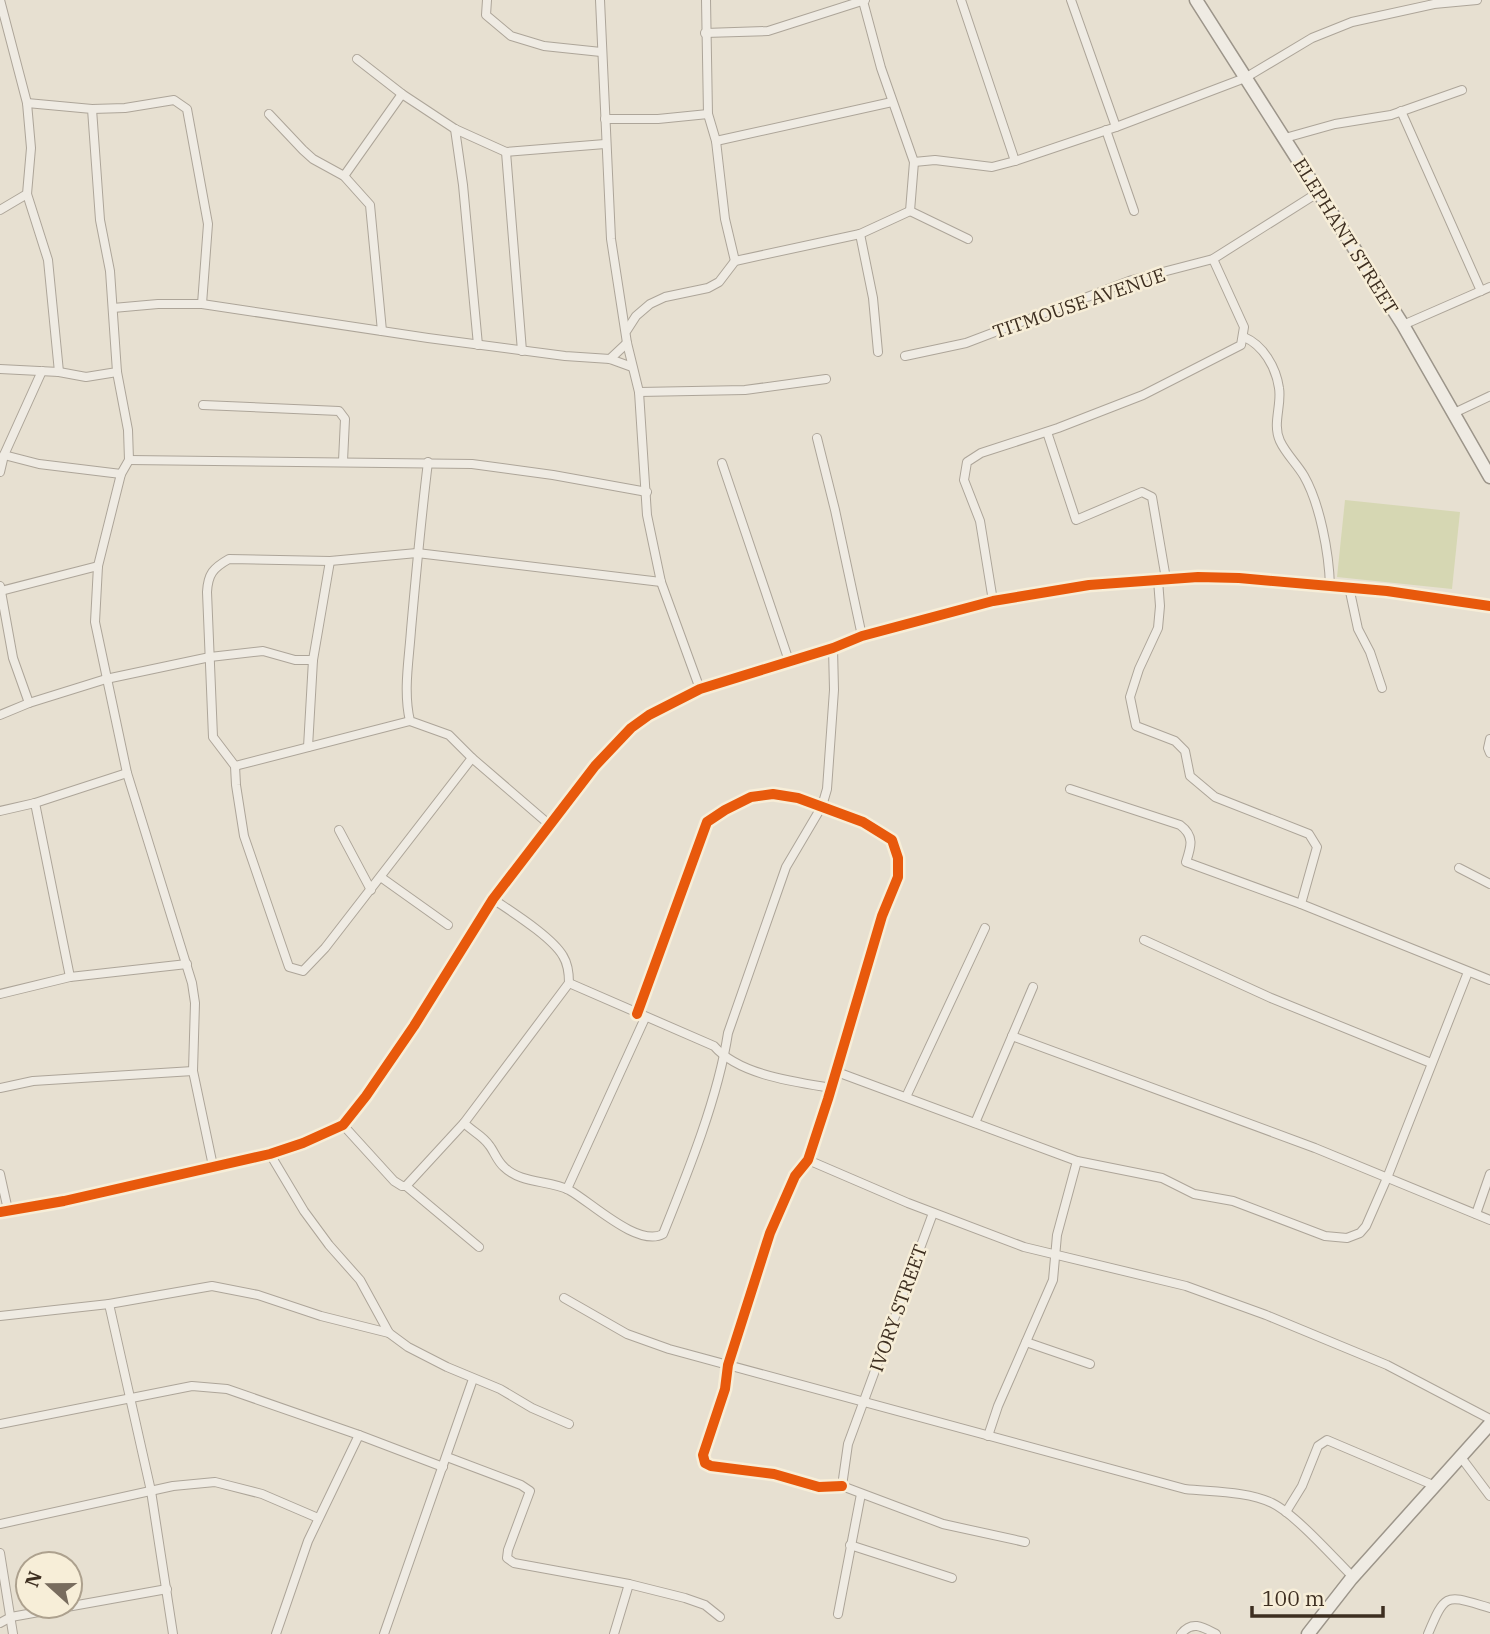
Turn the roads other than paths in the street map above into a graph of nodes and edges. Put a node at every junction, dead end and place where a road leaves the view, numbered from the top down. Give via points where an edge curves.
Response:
1 (0, 0) edge
2 (487, 0) edge
3 (600, 0) edge
4 (706, 0) edge
5 (864, 0) edge
6 (961, 0) edge
7 (1071, 0) edge
8 (1477, 0) edge
9 (1200, 2) edge
10 (705, 33) junction
11 (601, 52) junction
12 (357, 59) dead end
13 (1245, 78) junction
14 (1462, 90) dead end
15 (402, 94) junction
16 (892, 102) junction
17 (27, 103) junction
18 (92, 109) junction
19 (1401, 111) junction
20 (269, 114) dead end
21 (708, 114) junction
22 (605, 118) junction
23 (1116, 127) junction
24 (455, 129) junction
25 (1106, 130) junction
26 (1285, 138) junction
27 (716, 141) junction
28 (606, 144) junction
29 (506, 152) junction
30 (1015, 161) junction
31 (914, 162) junction
32 (344, 176) junction
33 (1319, 192) junction
34 (27, 194) junction
35 (0, 210) edge
36 (910, 211) junction
37 (1133, 211) dead end
38 (860, 234) junction
39 (968, 239) dead end
40 (1213, 259) junction
41 (735, 261) junction
42 (1490, 286) edge
43 (1480, 291) junction
44 (202, 304) junction
45 (113, 308) junction
46 (1403, 325) junction
47 (626, 330) junction
48 (382, 331) junction
49 (1244, 337) junction
50 (628, 343) junction
51 (478, 345) junction
52 (522, 351) junction
53 (878, 352) dead end
54 (905, 356) dead end
55 (610, 359) junction
56 (632, 367) junction
57 (0, 369) edge
58 (42, 371) junction
59 (60, 372) junction
60 (117, 372) junction
61 (826, 379) dead end
62 (639, 392) junction
63 (1490, 396) edge
64 (203, 405) dead end
65 (1454, 413) junction
66 (1047, 432) junction
67 (817, 438) dead end
68 (4, 455) junction
69 (129, 460) junction
70 (343, 461) junction
71 (428, 463) junction
72 (722, 463) dead end
73 (0, 472) edge
74 (121, 474) junction
75 (1490, 477) edge
76 (647, 492) junction
77 (416, 553) junction
78 (330, 561) junction
79 (98, 566) junction
80 (1162, 580) junction
81 (661, 582) junction
82 (1330, 586) junction
83 (1349, 587) junction
84 (1, 589) edge
85 (993, 601) junction
86 (1490, 606) edge
87 (862, 636) junction
88 (833, 648) junction
89 (210, 657) junction
90 (313, 660) junction
91 (789, 661) junction
92 (106, 679) junction
93 (1382, 688) dead end
94 (700, 689) junction
95 (29, 703) junction
96 (0, 715) edge
97 (410, 721) junction
98 (1490, 739) edge
99 (308, 747) junction
100 (1490, 753) edge
101 (472, 758) junction
102 (235, 766) junction
103 (127, 773) junction
104 (1070, 789) dead end
105 (35, 803) junction
106 (822, 806) junction
107 (0, 811) edge
108 (551, 826) junction
109 (339, 830) dead end
110 (1459, 868) dead end
111 (382, 878) junction
112 (1490, 884) edge
113 (371, 890) junction
114 (493, 899) junction
115 (1301, 904) junction
116 (447, 925) dead end
117 (985, 928) dead end
118 (1144, 940) dead end
119 (187, 964) junction
120 (1468, 972) junction
121 (70, 977) junction
122 (1490, 979) edge
123 (569, 983) junction
124 (1033, 987) dead end
125 (0, 994) edge
126 (641, 1016) junction
127 (1012, 1036) junction
128 (724, 1058) junction
129 (1431, 1063) junction
130 (193, 1071) junction
131 (837, 1072) junction
132 (0, 1088) edge
133 (832, 1088) junction
134 (906, 1097) junction
135 (464, 1123) junction
136 (975, 1123) junction
137 (342, 1125) junction
138 (270, 1154) junction
139 (808, 1160) junction
140 (1077, 1161) junction
141 (213, 1166) junction
142 (0, 1174) edge
143 (1490, 1174) edge
144 (1387, 1178) junction
145 (406, 1186) junction
146 (567, 1189) junction
147 (4, 1211) edge
148 (933, 1213) junction
149 (1476, 1214) junction
150 (1490, 1220) edge
151 (479, 1247) dead end
152 (1055, 1254) junction
153 (564, 1298) dead end
154 (109, 1304) junction
155 (0, 1316) edge
156 (389, 1333) junction
157 (1026, 1342) junction
158 (1090, 1364) dead end
159 (729, 1365) junction
160 (472, 1379) junction
161 (132, 1398) junction
162 (864, 1403) junction
163 (1490, 1421) edge
164 (0, 1424) edge
165 (569, 1424) dead end
166 (359, 1435) junction
167 (988, 1436) junction
168 (1460, 1456) junction
169 (447, 1457) junction
170 (443, 1467) junction
171 (1433, 1485) junction
172 (842, 1486) junction
173 (151, 1491) junction
174 (861, 1494) junction
175 (1490, 1496) edge
176 (1286, 1512) junction
177 (318, 1518) junction
178 (0, 1524) edge
179 (1025, 1542) dead end
180 (850, 1545) junction
181 (0, 1553) edge
182 (1353, 1577) junction
183 (952, 1578) dead end
184 (629, 1584) junction
185 (167, 1588) junction
186 (1490, 1608) edge
187 (838, 1614) dead end
188 (12, 1616) junction
189 (720, 1618) dead end
190 (0, 1623) edge
191 (13, 1634) edge
192 (173, 1634) edge
193 (276, 1634) edge
194 (384, 1634) edge
195 (614, 1634) edge
196 (1181, 1634) edge
197 (1216, 1634) edge
198 (1308, 1634) edge
199 (1428, 1634) edge

1 - 17 street
2 - 11 street via 486,15 511,36 544,46
3 - 11 street
4 - 10 street
5 - 10 street via 768,31
5 - 16 street
6 - 30 street
7 - 23 street
8 - 13 street via 1434,4 1352,22 1312,38
9 - 13 main road, ELEPHANT STREET
10 - 21 street
11 - 22 street
12 - 15 street
13 - 23 street
13 - 26 main road, ELEPHANT STREET
14 - 19 street
15 - 24 street
15 - 32 street
16 - 27 street
16 - 31 street
17 - 18 street
17 - 34 street via 31,149
18 - 44 street via 174,100 187,109 208,224
18 - 45 street via 100,220
19 - 26 street
19 - 43 street
20 - 32 street via 313,159
21 - 22 street
21 - 27 street
22 - 28 street
23 - 25 street
24 - 29 street
24 - 51 street
25 - 30 street
25 - 37 street
26 - 33 main road, ELEPHANT STREET
27 - 41 street
28 - 29 street
28 - 47 street via 611,239
29 - 52 street
30 - 31 street via 992,167
31 - 36 street
32 - 48 street via 370,205
33 - 40 street, TITMOUSE AVENUE
33 - 46 main road, ELEPHANT STREET
34 - 35 street
34 - 59 street via 48,260
36 - 38 street
36 - 39 street
38 - 41 street
38 - 53 street
40 - 49 street via 1244,327
40 - 54 street, TITMOUSE AVENUE via 1132,280 966,343
41 - 47 street via 725,276 708,288 650,304
42 - 43 street
43 - 46 street
44 - 45 street
44 - 48 street
45 - 60 street
46 - 65 main road, ELEPHANT STREET
47 - 50 street
48 - 51 street
49 - 66 street via 1241,345 1143,395
49 - 82 street via 1262,348 1279,388 1279,439 1311,490
50 - 55 street
50 - 56 street
51 - 52 street
52 - 55 street
55 - 56 street
56 - 62 street
57 - 58 street
58 - 59 street
58 - 68 street
59 - 60 street via 86,377
60 - 69 street
61 - 62 street via 745,390
62 - 76 street
63 - 65 street
64 - 70 street via 339,411 345,419
65 - 75 main road, ELEPHANT STREET
66 - 80 street via 1076,520 1142,492 1152,497
66 - 85 street via 967,461 964,480 980,521
67 - 87 street
68 - 73 street
68 - 74 street
69 - 70 street
69 - 74 street
70 - 71 street
71 - 76 street via 472,464
71 - 77 street
72 - 91 street
74 - 79 street
76 - 81 street via 647,515
77 - 78 street
77 - 81 street
77 - 97 street via 405,703
78 - 89 street via 229,559 214,568 206,592
78 - 90 street
79 - 84 street
79 - 92 street via 95,622
80 - 82 street via 1239,578
80 - 85 street via 1089,585
80 - 115 street via 1158,628 1130,697 1136,726 1175,741 1185,751 1190,776 1215,797 1309,834 1317,847
81 - 94 street
82 - 83 street
83 - 86 street
83 - 93 street via 1357,629
84 - 95 street via 13,658
85 - 87 street
87 - 88 street
88 - 91 street
88 - 106 street via 832,727
89 - 90 street via 263,651
89 - 92 street
89 - 102 street via 213,737
90 - 99 street
91 - 94 street
92 - 95 street
92 - 103 street
94 - 108 street via 631,728 595,766
95 - 96 street
97 - 99 street
97 - 101 street via 449,735
98 - 100 street
99 - 102 street
101 - 108 street
101 - 111 street
102 - 113 street via 244,836 289,967 303,971
103 - 105 street
103 - 119 street
104 - 115 street via 1180,825 1188,831 1192,844 1186,862
105 - 107 street
105 - 121 street
106 - 126 street via 773,794 751,797 707,822
106 - 128 street via 786,867
106 - 131 street via 880,830 891,840 898,858 898,877 882,916
108 - 114 street
109 - 113 street
110 - 112 street
111 - 113 street
111 - 116 street
114 - 123 street via 551,942 562,955
114 - 137 street via 414,1026
115 - 120 street
117 - 134 street
118 - 129 street
119 - 121 street
119 - 130 street via 195,1003
120 - 122 street
120 - 129 street
121 - 125 street
123 - 126 street
123 - 135 street
124 - 127 street
126 - 128 street via 714,1046
126 - 146 street
127 - 136 street
127 - 144 street
128 - 133 street via 778,1079
128 - 146 street via 663,1234 656,1238 633,1231
129 - 144 street
130 - 132 street via 33,1081
130 - 141 street
131 - 133 street
131 - 134 street
133 - 139 street
134 - 136 street
135 - 145 street
135 - 146 street via 487,1142 504,1168 531,1181
136 - 140 street
137 - 138 street
137 - 145 street via 394,1181
138 - 141 street
138 - 156 street via 304,1211 360,1280
139 - 148 street
139 - 159 street via 795,1176 770,1233
140 - 144 street via 1162,1178 1194,1194 1233,1201 1335,1238 1360,1233
140 - 152 street
141 - 147 street
142 - 147 street
143 - 149 street
144 - 149 street
145 - 151 street
148 - 152 street
148 - 162 street, IVORY STREET
149 - 150 street
152 - 157 street via 1053,1280
152 - 163 street via 1186,1286 1256,1311 1387,1365
153 - 159 street via 642,1340
154 - 155 street
154 - 156 street via 212,1286
154 - 161 street
156 - 160 street
157 - 158 street
157 - 167 street
159 - 162 street
159 - 172 street via 705,1444 705,1463 813,1486
160 - 165 street
160 - 169 street
161 - 164 street
161 - 166 street via 192,1386 227,1388
161 - 173 street
162 - 167 street
162 - 172 street, IVORY STREET via 846,1452
163 - 168 main road
166 - 170 street
166 - 177 street
167 - 176 street via 1185,1489 1258,1498
168 - 171 main road
168 - 175 street
169 - 170 street
169 - 184 street via 530,1491 508,1550 507,1558 514,1563
170 - 194 street
171 - 176 street via 1327,1440 1318,1446
171 - 182 main road
172 - 174 street
173 - 177 street via 215,1482 262,1494
173 - 178 street
173 - 185 street
174 - 179 street via 943,1524
174 - 180 street
176 - 182 street
177 - 193 street
180 - 183 street
180 - 187 street
181 - 188 street
182 - 198 main road
184 - 189 street via 695,1601
184 - 195 street
185 - 188 street
185 - 192 street
186 - 199 street via 1449,1600 1439,1607
188 - 190 street
188 - 191 street
196 - 197 street via 1194,1625

